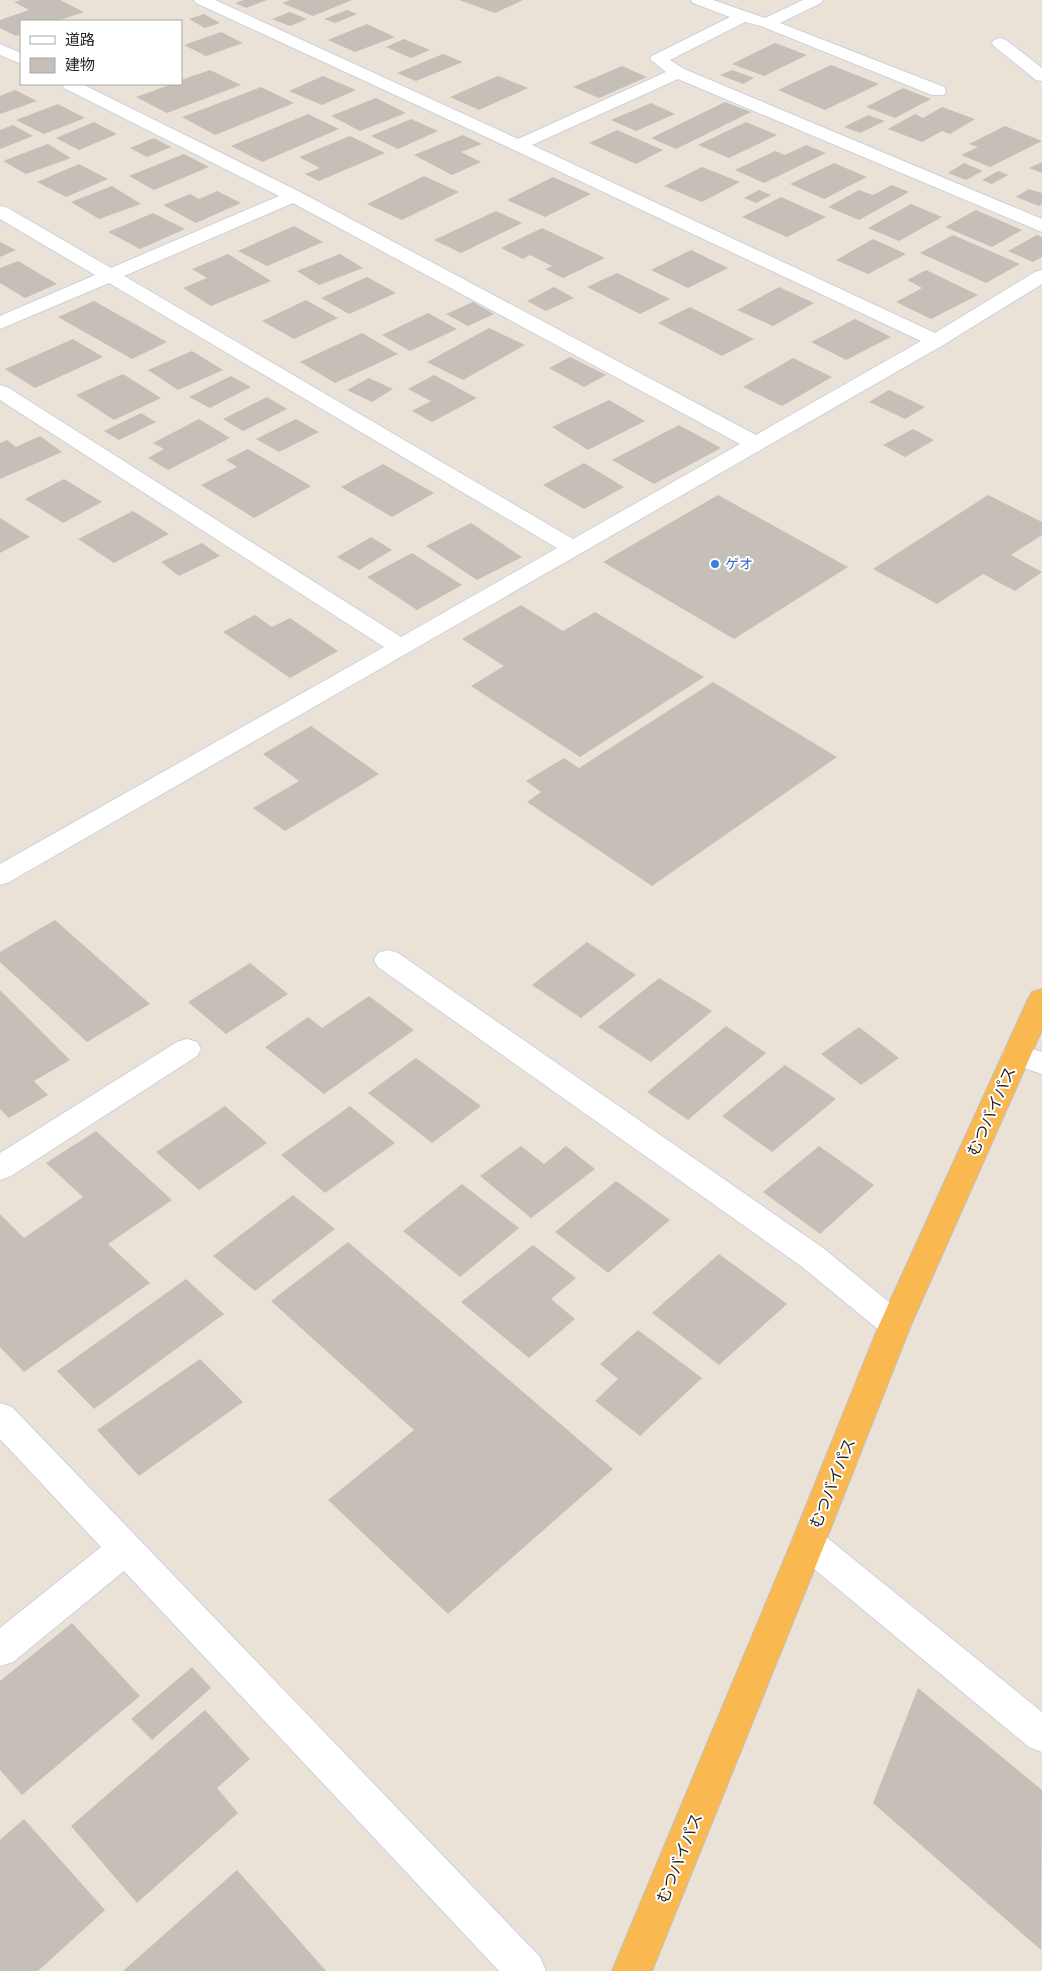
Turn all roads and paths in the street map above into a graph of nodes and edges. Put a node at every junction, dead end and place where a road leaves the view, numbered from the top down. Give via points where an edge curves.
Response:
1 (202, 0) edge
2 (699, 0) edge
3 (815, 0) edge
4 (743, 17) junction
5 (767, 23) junction
6 (1000, 43) dead end
7 (0, 49) edge
8 (20, 59) edge
9 (678, 73) junction
10 (1042, 76) edge
11 (72, 85) edge
12 (938, 91) dead end
13 (518, 145) junction
14 (294, 196) junction
15 (0, 211) edge
16 (1042, 226) edge
17 (110, 274) junction
18 (1042, 276) edge
19 (0, 323) edge
20 (936, 341) junction
21 (0, 391) edge
22 (756, 444) junction
23 (572, 548) junction
24 (399, 646) junction
25 (0, 876) edge
26 (388, 960) dead end
27 (1042, 999) edge
28 (187, 1049) dead end
29 (1029, 1059) edge
30 (0, 1168) edge
31 (895, 1325) junction
32 (0, 1417) edge
33 (808, 1543) junction
34 (126, 1548) junction
35 (0, 1650) edge
36 (1042, 1735) edge
37 (526, 1971) edge
38 (632, 1971) edge

1 - 13 street
2 - 4 street
3 - 5 street
4 - 5 street
4 - 9 street via 658,59
5 - 12 street
6 - 10 street
7 - 8 street
9 - 13 street
9 - 16 street
11 - 14 street
13 - 20 street
14 - 17 street
14 - 22 street
15 - 17 street
17 - 19 street
17 - 23 street
18 - 20 street
20 - 22 street
21 - 24 street
22 - 23 street
23 - 24 street
24 - 25 street
26 - 31 street via 812,1256
27 - 29 highway, むつバイパス
28 - 30 street
29 - 31 highway, むつバイパス
31 - 33 highway, むつバイパス
32 - 34 street
33 - 36 street
33 - 38 highway, むつバイパス
34 - 35 street
34 - 37 street

